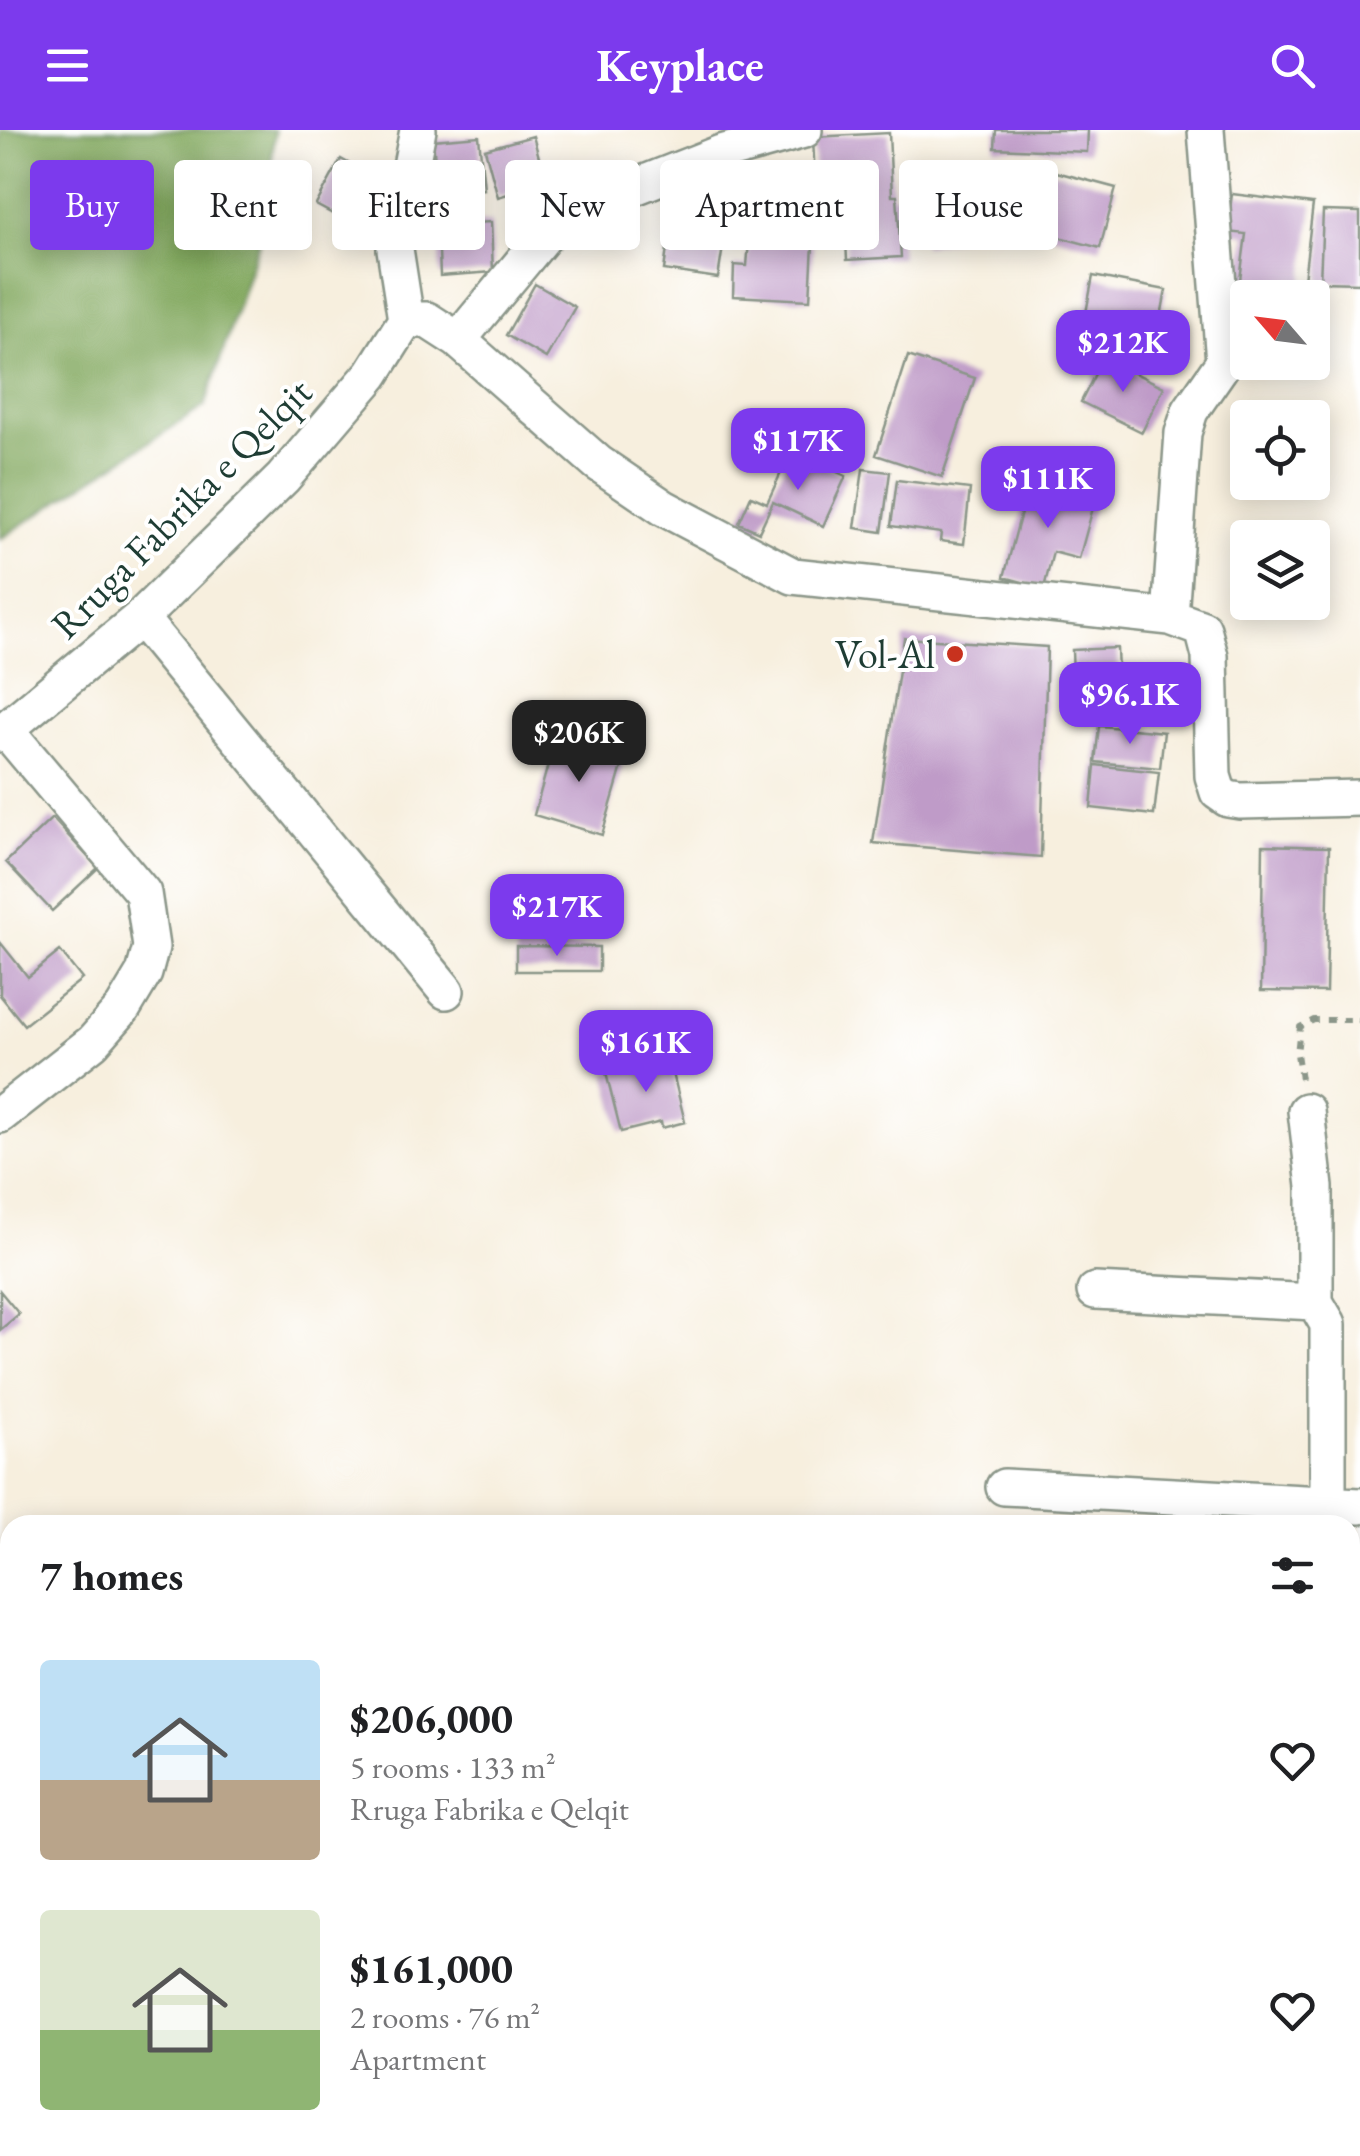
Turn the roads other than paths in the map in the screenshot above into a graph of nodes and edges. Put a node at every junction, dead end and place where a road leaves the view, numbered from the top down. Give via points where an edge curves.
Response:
1 (418, 130) edge
2 (804, 130) edge
3 (1206, 130) edge
4 (406, 320) junction
5 (458, 340) junction
6 (1170, 617) junction
7 (140, 618) junction
8 (3, 732) edge
9 (1360, 798) edge
10 (446, 992) dead end
11 (1306, 1111) road end
12 (0, 1115) edge
13 (1095, 1291) dead end
14 (1315, 1302) junction
15 (1004, 1487) dead end
16 (1344, 1504) edge

1 - 4 street via 395,250
2 - 5 street via 720,153 561,216
3 - 6 street via 1224,362 1183,433
4 - 5 street via 427,320
4 - 7 street, Rruga Fabrika e Qelqit via 372,374 283,478
5 - 6 street via 615,474 664,508 793,576
6 - 9 street via 1203,629 1208,641 1218,792 1240,801
7 - 8 street, Rruga Fabrika e Qelqit
7 - 10 street
8 - 12 street via 143,894 151,947 124,1008 93,1042
11 - 14 street via 1315,1187
13 - 14 street
14 - 16 street via 1328,1324
15 - 16 street

